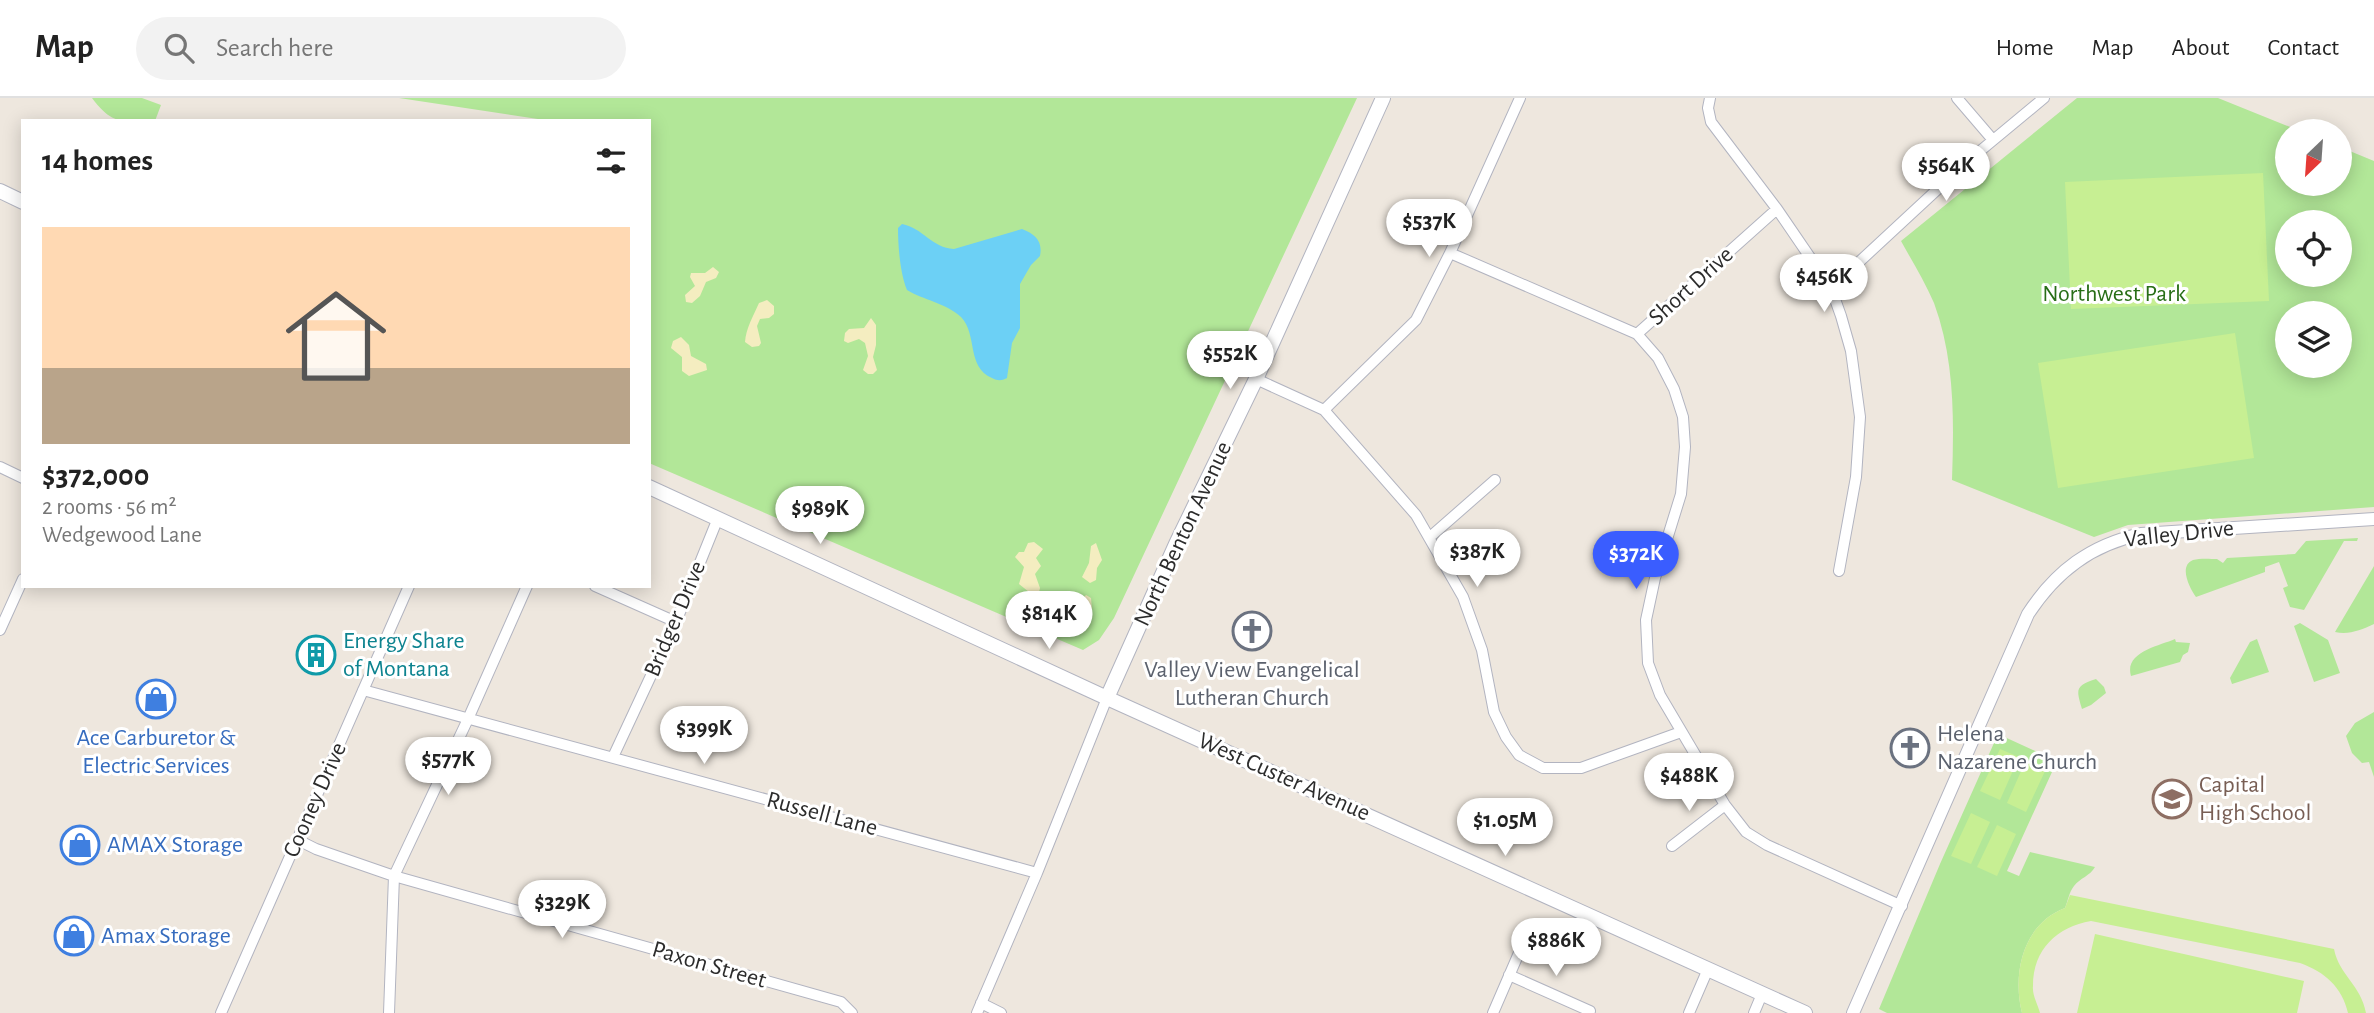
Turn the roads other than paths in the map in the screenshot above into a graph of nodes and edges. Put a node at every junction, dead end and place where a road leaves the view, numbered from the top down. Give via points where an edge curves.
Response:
1 (1382, 98) edge
2 (1520, 98) edge
3 (1710, 98) edge
4 (1957, 98) edge
5 (2043, 98) edge
6 (1993, 140) junction
7 (0, 191) edge
8 (21, 201) edge
9 (1777, 209) junction
10 (1450, 253) junction
11 (1830, 288) junction
12 (1637, 334) junction
13 (1256, 379) junction
14 (1324, 410) junction
15 (0, 467) edge
16 (21, 477) edge
17 (1496, 480) dead end
18 (651, 488) edge
19 (718, 518) junction
20 (2374, 519) edge
21 (1430, 537) junction
22 (1839, 571) dead end
23 (21, 583) edge
24 (408, 588) edge
25 (526, 588) edge
26 (600, 588) edge
27 (676, 622) junction
28 (0, 630) edge
29 (363, 690) junction
30 (1107, 698) junction
31 (467, 719) junction
32 (1681, 732) junction
33 (613, 757) junction
34 (1725, 805) junction
35 (298, 840) junction
36 (1672, 846) dead end
37 (1037, 873) junction
38 (394, 876) junction
39 (1902, 906) junction
40 (1522, 946) dead end
41 (1708, 969) junction
42 (1509, 975) junction
43 (1762, 994) junction
44 (979, 1008) edge
45 (1590, 1011) dead end
46 (221, 1013) edge
47 (388, 1013) edge
48 (852, 1013) edge
49 (1002, 1013) edge
50 (1493, 1013) edge
51 (1689, 1013) edge
52 (1754, 1013) edge
53 (1805, 1013) edge
54 (1853, 1013) edge

1 - 13 main road, North Benton Avenue
2 - 10 street
3 - 9 street via 1711,122
4 - 6 street
5 - 6 street
6 - 11 street
7 - 8 main road
9 - 11 street
9 - 12 street, Short Drive
10 - 12 street
10 - 14 street via 1416,320
11 - 22 street via 1851,351 1860,417 1856,477
12 - 32 street via 1658,358 1683,417 1681,494 1646,620 1648,663
13 - 14 street
13 - 30 main road, North Benton Avenue via 1175,544
14 - 21 street via 1416,514
15 - 16 street
17 - 21 street
18 - 19 main road, West Custer Avenue
19 - 27 street, Bridger Drive
19 - 30 main road, West Custer Avenue
20 - 39 street, Valley Drive via 2141,534 2107,544 2073,563 2028,614
21 - 32 street via 1463,597 1482,650 1494,712 1518,755 1543,768 1581,768
23 - 28 street
24 - 29 street, Cooney Drive
25 - 31 street
26 - 27 street
27 - 33 street, Bridger Drive
29 - 31 street, Russell Lane
29 - 35 street, Cooney Drive
30 - 37 street, North Benton Avenue
30 - 41 main road, West Custer Avenue
31 - 33 street, Russell Lane
31 - 38 street
32 - 34 street
33 - 37 street, Russell Lane
34 - 36 street
34 - 39 street via 1753,838
35 - 38 street, Paxon Street
35 - 46 street, Cooney Drive
37 - 44 street, North Benton Avenue
38 - 47 street
38 - 48 street, Paxon Street via 841,1002
39 - 54 street, Valley Drive
40 - 42 street
41 - 43 main road, West Custer Avenue
41 - 51 street
42 - 45 street
42 - 50 street
43 - 52 street
43 - 53 main road, West Custer Avenue
44 - 49 street

